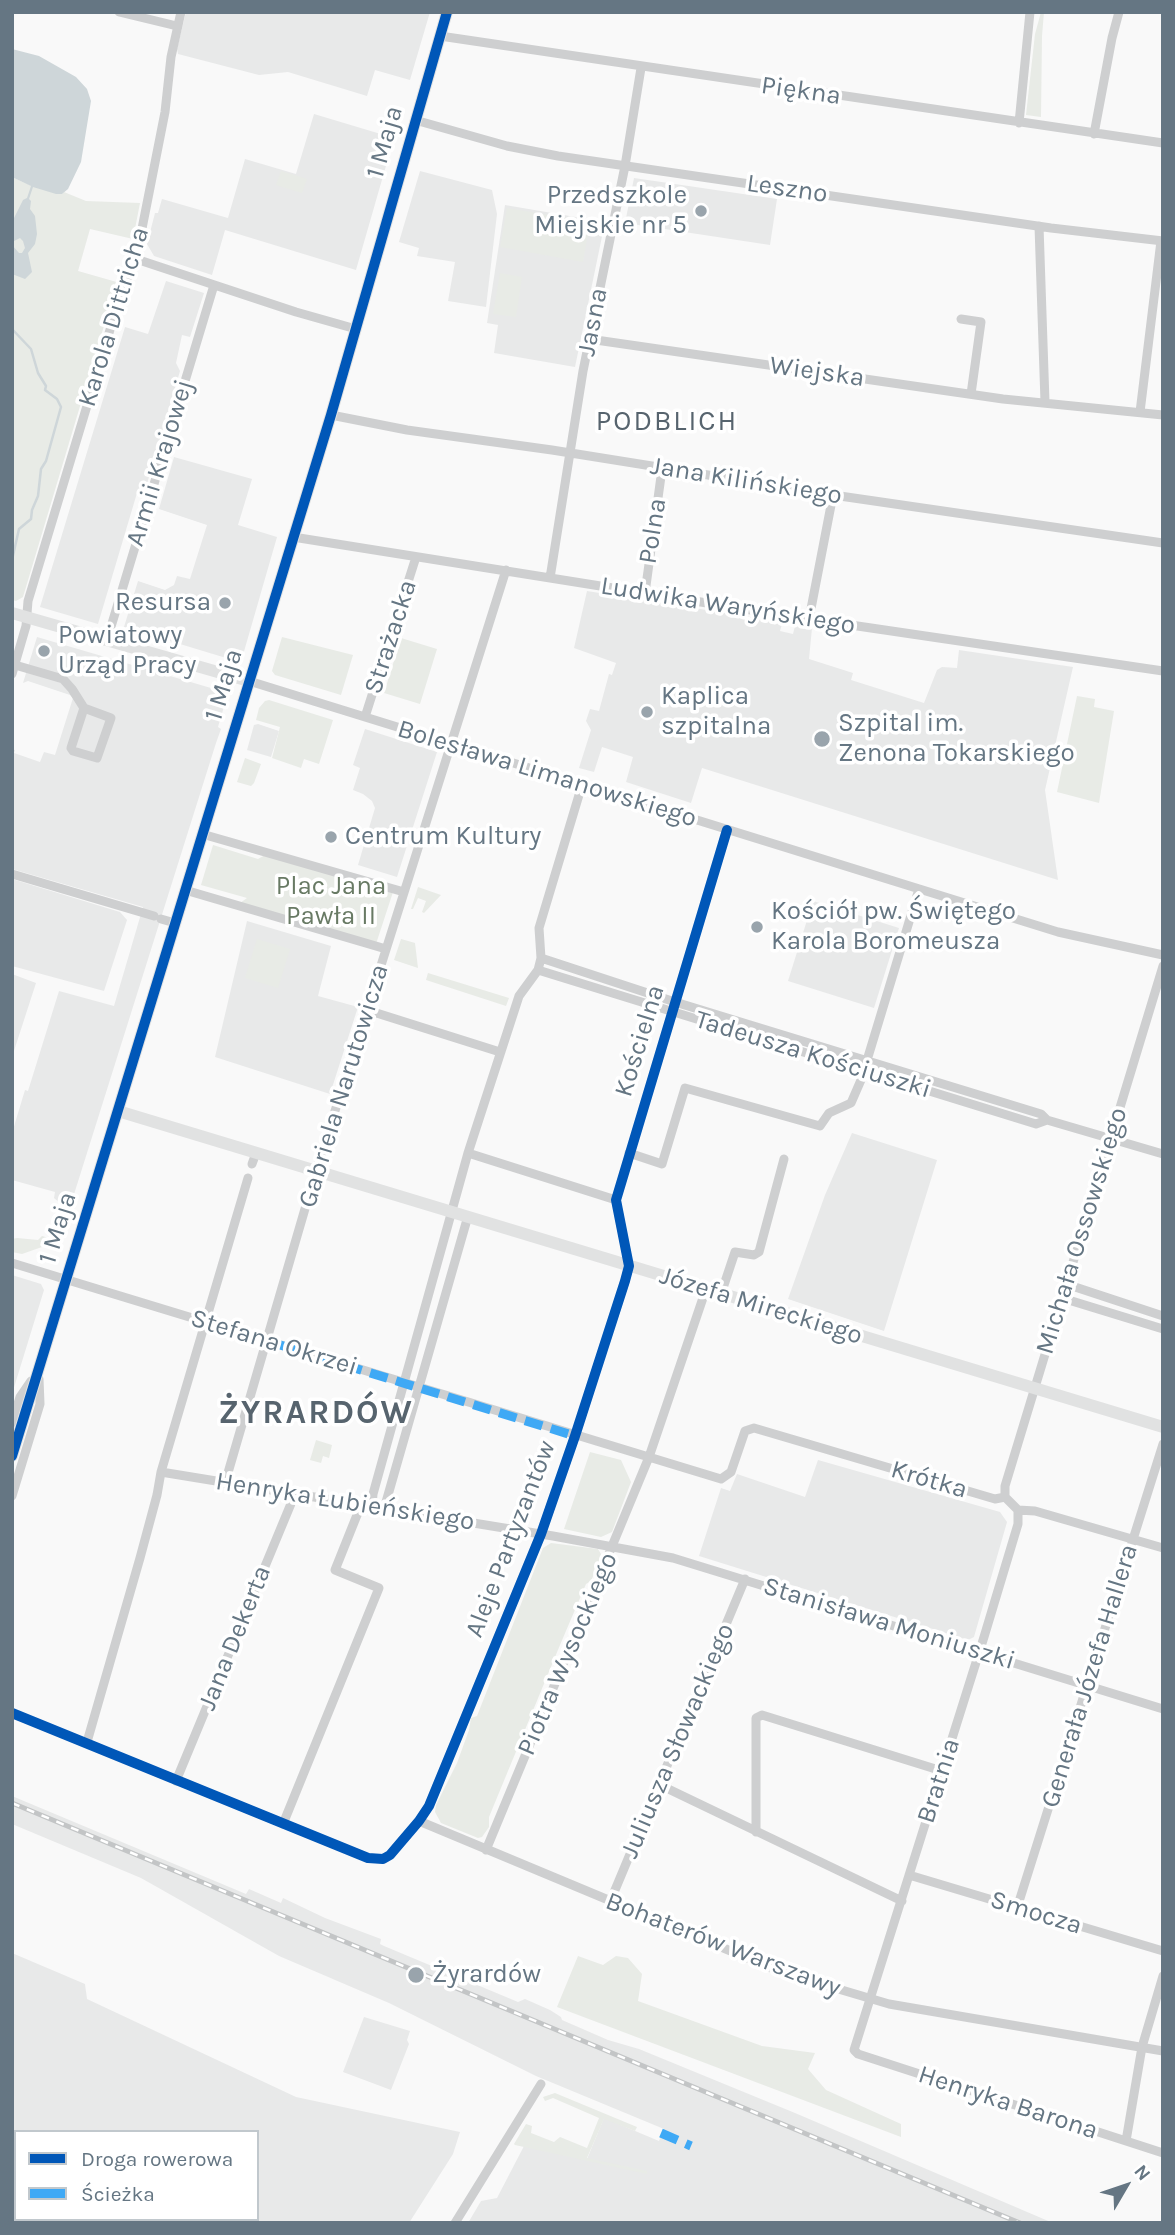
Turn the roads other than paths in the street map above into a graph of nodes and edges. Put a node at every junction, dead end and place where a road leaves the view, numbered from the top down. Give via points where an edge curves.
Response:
1 (119, 12) edge
2 (181, 12) edge
3 (447, 12) edge
4 (1030, 12) edge
5 (1119, 12) edge
6 (177, 26) junction
7 (440, 36) junction
8 (641, 68) junction
9 (415, 120) junction
10 (1019, 123) junction
11 (1094, 134) junction
12 (1163, 144) edge
13 (625, 166) junction
14 (1039, 226) junction
15 (1162, 241) edge
16 (136, 259) junction
17 (214, 285) junction
18 (961, 319) dead end
19 (356, 329) junction
20 (589, 339) junction
21 (971, 394) junction
22 (1045, 402) junction
23 (1140, 412) junction
24 (331, 415) junction
25 (1163, 415) edge
26 (570, 453) junction
27 (663, 469) junction
28 (833, 495) junction
29 (293, 537) junction
30 (1163, 543) edge
31 (416, 557) junction
32 (506, 570) junction
33 (550, 578) junction
34 (645, 593) junction
35 (12, 613) edge
36 (27, 618) junction
37 (809, 619) junction
38 (107, 640) junction
39 (14, 669) edge
40 (1163, 671) edge
41 (249, 681) junction
42 (84, 708) junction
43 (365, 717) junction
44 (451, 744) junction
45 (582, 786) junction
46 (727, 830) junction
47 (202, 834) junction
48 (12, 874) edge
49 (919, 889) junction
50 (185, 890) junction
51 (404, 892) junction
52 (175, 923) junction
53 (386, 949) junction
54 (1163, 955) edge
55 (541, 958) junction
56 (1163, 966) edge
57 (538, 970) junction
58 (674, 1007) junction
59 (367, 1010) junction
60 (500, 1052) junction
61 (864, 1065) junction
62 (118, 1111) junction
63 (1110, 1138) junction
64 (468, 1153) junction
65 (629, 1153) junction
66 (1163, 1154) edge
67 (784, 1159) dead end
68 (316, 1171) junction
69 (248, 1178) dead end
70 (616, 1200) junction
71 (453, 1212) junction
72 (468, 1216) junction
73 (12, 1263) edge
74 (629, 1266) junction
75 (66, 1279) junction
76 (1066, 1284) junction
77 (706, 1289) junction
78 (721, 1294) junction
79 (1062, 1298) junction
80 (1163, 1316) edge
81 (205, 1322) junction
82 (1163, 1329) edge
83 (267, 1341) junction
84 (38, 1370) junction
85 (404, 1384) junction
86 (418, 1388) junction
87 (1035, 1388) junction
88 (12, 1423) edge
89 (1163, 1427) edge
90 (575, 1436) junction
91 (1163, 1444) edge
92 (12, 1456) edge
93 (649, 1457) junction
94 (161, 1472) junction
95 (225, 1483) junction
96 (295, 1494) junction
97 (12, 1496) edge
98 (1005, 1497) junction
99 (361, 1505) junction
100 (372, 1507) junction
101 (384, 1508) junction
102 (1018, 1510) junction
103 (541, 1534) junction
104 (1132, 1539) junction
105 (612, 1547) junction
106 (1163, 1548) edge
107 (745, 1579) junction
108 (979, 1652) junction
109 (1088, 1687) junction
110 (1163, 1709) edge
111 (12, 1713) edge
112 (88, 1742) junction
113 (942, 1771) junction
114 (176, 1781) junction
115 (660, 1785) junction
116 (419, 1822) junction
117 (283, 1824) junction
118 (756, 1832) junction
119 (486, 1850) junction
120 (909, 1875) junction
121 (902, 1901) junction
122 (610, 1902) junction
123 (1017, 1908) junction
124 (1163, 1951) edge
125 (1163, 1976) edge
126 (869, 1999) junction
127 (1142, 2047) junction
128 (854, 2050) joint
129 (1163, 2051) edge
130 (541, 2084) dead end
131 (1126, 2141) junction
132 (1163, 2153) edge
133 (455, 2223) edge

1 - 6 street
2 - 6 street, Karola Dittricha
3 - 7 street, 1 Maja
4 - 10 street
5 - 11 street
6 - 16 street, Karola Dittricha
7 - 8 street, Piękna
7 - 9 street, 1 Maja
8 - 10 street, Piękna
8 - 13 street, Jasna
9 - 13 street, Leszno via 507,146
9 - 19 street, 1 Maja
10 - 11 street, Piękna
11 - 12 street, Piękna
13 - 14 street, Leszno
13 - 20 street, Jasna
14 - 15 street, Leszno
14 - 22 street
15 - 23 street
16 - 17 street
16 - 36 street, Karola Dittricha via 122,290 28,601
17 - 19 street
17 - 38 street, Armii Krajowej
18 - 21 street via 981,322
19 - 24 street, 1 Maja
20 - 21 street, Wiejska
20 - 26 street, Jasna
21 - 22 street, Wiejska
22 - 23 street, Wiejska
23 - 25 street, Wiejska
24 - 26 street, Jana Kilińskiego
24 - 29 street, 1 Maja
26 - 27 street, Jana Kilińskiego
26 - 33 street, Jasna
27 - 28 street, Jana Kilińskiego
27 - 34 street, Polna
28 - 30 street, Jana Kilińskiego
28 - 37 street
29 - 31 street, Ludwika Waryńskiego
29 - 41 street, 1 Maja
31 - 32 street, Ludwika Waryńskiego
31 - 43 street, Strażacka
32 - 33 street, Ludwika Waryńskiego
32 - 44 street, Gabriela Narutowicza
33 - 34 street, Ludwika Waryńskiego
34 - 37 street, Ludwika Waryńskiego
35 - 36 street, Bolesława Limanowskiego
36 - 38 street, Bolesława Limanowskiego
36 - 39 street, Karola Dittricha
37 - 40 street, Ludwika Waryńskiego
38 - 41 street, Bolesława Limanowskiego
39 - 42 street via 63,679
41 - 43 street, Bolesława Limanowskiego
41 - 47 street, 1 Maja
42 - 42 street via 71,748 97,758 111,718
43 - 44 street, Bolesława Limanowskiego
44 - 45 street, Bolesława Limanowskiego
44 - 51 street, Gabriela Narutowicza
45 - 46 street, Bolesława Limanowskiego
45 - 55 street via 539,928
46 - 49 street, Bolesława Limanowskiego
46 - 58 street, Kościelna
47 - 50 street, 1 Maja
47 - 51 street
48 - 52 street
49 - 54 street, Bolesława Limanowskiego via 1061,933
49 - 61 street
50 - 52 street, 1 Maja
50 - 53 street
51 - 53 street, Gabriela Narutowicza
52 - 62 street, 1 Maja
53 - 59 street, Gabriela Narutowicza
55 - 57 street
55 - 58 street, Tadeusza Kościuszki
56 - 63 street, Michała Ossowskiego
57 - 58 street, Tadeusza Kościuszki
57 - 60 street via 519,996
58 - 61 street, Tadeusza Kościuszki
58 - 65 street, Kościelna
59 - 60 street
59 - 68 street, Gabriela Narutowicza
60 - 64 street
61 - 63 street, Tadeusza Kościuszki
61 - 65 street via 854,1099 829,1113 820,1126 685,1088 663,1164
62 - 68 street, Józefa Mireckiego via 254,1158
62 - 75 street, 1 Maja
63 - 66 street, Tadeusza Kościuszki
63 - 76 street, Michała Ossowskiego
64 - 70 street
64 - 71 street
65 - 70 street, Kościelna
67 - 78 street via 759,1252 735,1252
68 - 71 street, Józefa Mireckiego
68 - 83 street, Gabriela Narutowicza
69 - 81 street
70 - 74 street, Kościelna
71 - 72 street, Józefa Mireckiego
71 - 85 street
72 - 74 street, Józefa Mireckiego
72 - 86 street
73 - 75 street, Stefana Okrzei
74 - 77 street, Józefa Mireckiego
74 - 90 street, Aleje Partyzantów
75 - 81 street, Stefana Okrzei
75 - 84 street, 1 Maja
76 - 79 street, Michała Ossowskiego
76 - 80 street
77 - 78 street, Józefa Mireckiego
77 - 93 street, Piotra Wysockiego
78 - 87 street, Józefa Mireckiego
79 - 82 street
79 - 87 street, Michała Ossowskiego
81 - 83 street, Stefana Okrzei
81 - 94 street
83 - 85 street, Stefana Okrzei
83 - 95 street, Gabriela Narutowicza
84 - 88 street, 1 Maja via 20,1397
84 - 92 street, 1 Maja
84 - 97 street, 1 Maja via 40,1404
85 - 86 street, Stefana Okrzei
85 - 100 street
86 - 90 street, Stefana Okrzei
86 - 101 street
87 - 89 street, Józefa Mireckiego
87 - 98 street, Michała Ossowskiego
90 - 93 street
90 - 103 street, Aleje Partyzantów
91 - 104 street, Generała Józefa Hallera
93 - 98 street, Krótka via 721,1479 731,1472 745,1431 754,1429 995,1499
93 - 105 street, Piotra Wysockiego
94 - 95 street, Henryka Łubieńskiego
94 - 112 street
95 - 96 street, Henryka Łubieńskiego
96 - 99 street, Henryka Łubieńskiego
96 - 114 street, Jana Dekerta
98 - 102 street, Krótka
99 - 100 street, Henryka Łubieńskiego
99 - 117 street via 335,1570 379,1588
100 - 101 street, Henryka Łubieńskiego
101 - 103 street, Henryka Łubieńskiego
102 - 104 street
102 - 108 street, Bratnia via 1018,1524
103 - 105 street, Henryka Łubieńskiego
103 - 116 street, Aleje Partyzantów
104 - 106 street
104 - 109 street, Generała Józefa Hallera
105 - 107 street, Stanisława Moniuszki
105 - 119 street, Piotra Wysockiego
107 - 108 street, Stanisława Moniuszki
107 - 115 street, Juliusza Słowackiego
108 - 109 street, Stanisława Moniuszki
108 - 113 street, Bratnia
109 - 110 street, Stanisława Moniuszki
109 - 123 street, Generała Józefa Hallera
111 - 112 street
112 - 114 street
113 - 118 street via 762,1715 756,1718
113 - 120 street, Bratnia
114 - 117 street
115 - 118 street
115 - 122 street, Juliusza Słowackiego
116 - 117 street, Aleje Partyzantów via 393,1853 379,1859
116 - 119 street, Bohaterów Warszawy
118 - 121 street
119 - 122 street, Bohaterów Warszawy
120 - 121 street, Bratnia
120 - 123 street, Smocza
121 - 126 street, Bratnia
122 - 126 street, Bohaterów Warszawy via 781,1972
123 - 124 street, Smocza
125 - 127 street
126 - 127 street, Bohaterów Warszawy
126 - 128 street, Bratnia
127 - 129 street, Bohaterów Warszawy
127 - 131 street
128 - 131 street, Henryka Barona
130 - 133 street
131 - 132 street, Henryka Barona

